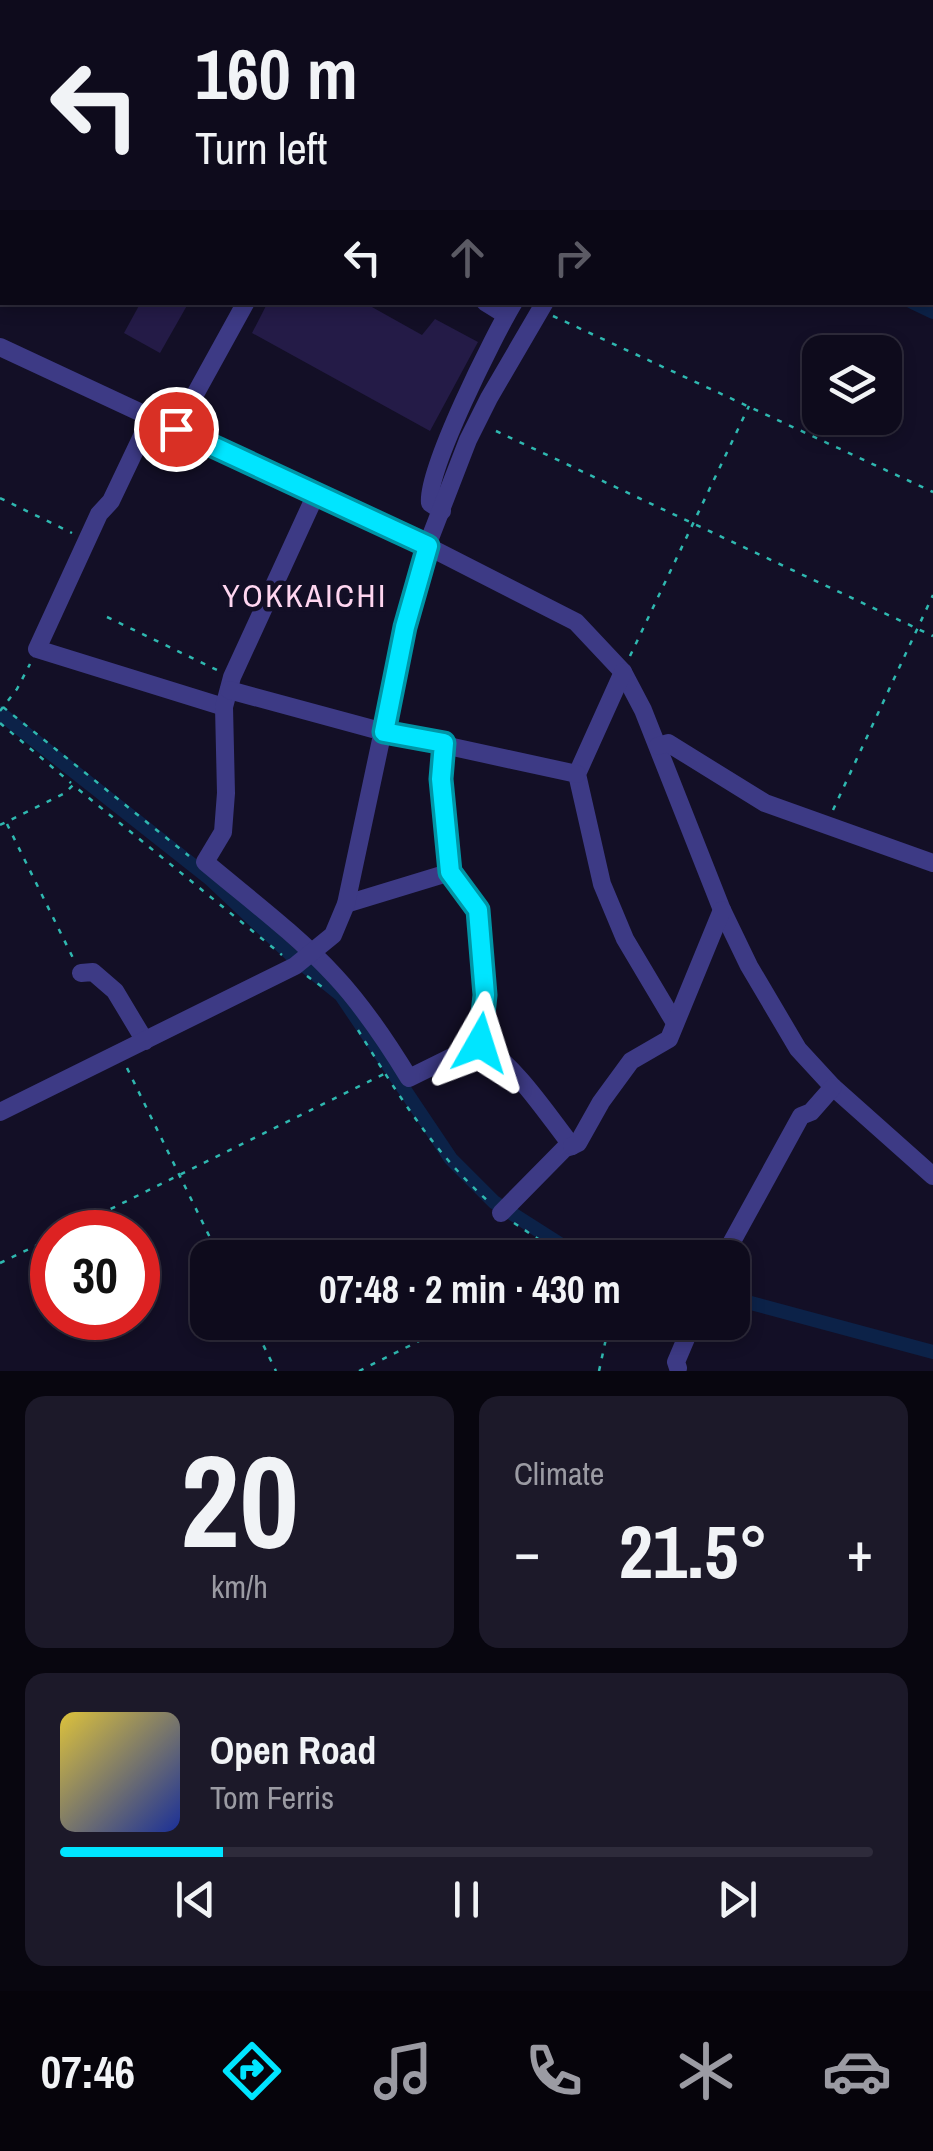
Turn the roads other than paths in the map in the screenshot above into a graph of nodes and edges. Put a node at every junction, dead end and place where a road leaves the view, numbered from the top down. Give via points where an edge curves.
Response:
1 (244, 305) edge
2 (542, 306) edge
3 (510, 309) edge
4 (0, 347) edge
5 (151, 418) junction
6 (176, 429) junction
7 (316, 494) junction
8 (442, 511) junction
9 (428, 546) junction
10 (622, 672) junction
11 (228, 691) junction
12 (384, 732) junction
13 (444, 743) junction
14 (658, 746) junction
15 (576, 774) junction
16 (933, 862) edge
17 (450, 872) junction
18 (346, 904) junction
19 (722, 910) junction
20 (303, 961) junction
21 (81, 973) road end
22 (674, 1023) junction
23 (145, 1040) junction
24 (480, 1043) junction
25 (832, 1086) junction
26 (0, 1112) edge
27 (572, 1146) junction
28 (933, 1176) edge
29 (501, 1213) road end
30 (733, 1240) edge
31 (685, 1340) edge
32 (678, 1368) dead end

1 - 6 street
2 - 8 street via 468,440
3 - 8 street via 442,451 429,491 430,503
4 - 5 street
5 - 6 street
5 - 11 street via 38,649
6 - 7 street
7 - 9 street
7 - 11 street
8 - 9 street
9 - 10 street via 576,622
9 - 12 street
10 - 14 street
10 - 15 street
11 - 12 street
11 - 20 street via 223,832 205,862
12 - 13 street
12 - 18 street
13 - 15 street
13 - 17 street
14 - 16 street via 668,744 765,803
14 - 19 street
15 - 22 street via 602,884
17 - 18 street
17 - 24 street via 478,910 485,995
18 - 20 street via 332,935
19 - 22 street
19 - 25 street via 776,1015
20 - 23 street
20 - 24 street via 381,1033 408,1078
21 - 23 street via 92,972 115,991
22 - 27 street via 669,1039 631,1061
23 - 26 street
24 - 27 street via 517,1076
25 - 28 street
25 - 30 street via 801,1116
27 - 29 street
31 - 32 street

